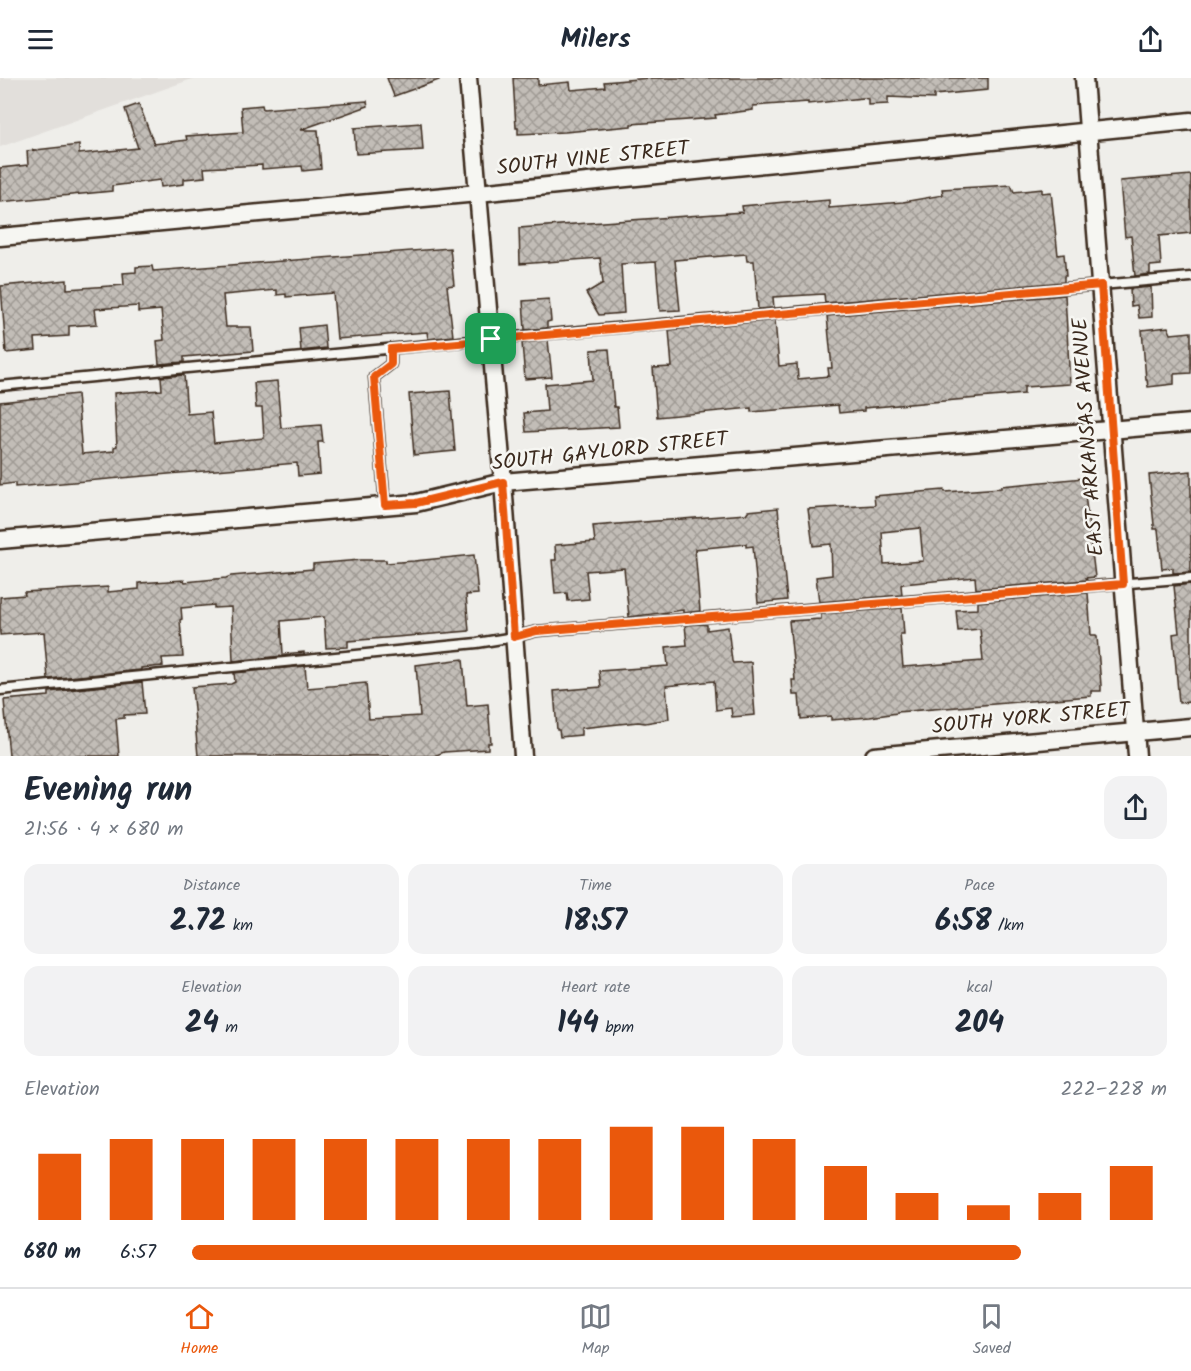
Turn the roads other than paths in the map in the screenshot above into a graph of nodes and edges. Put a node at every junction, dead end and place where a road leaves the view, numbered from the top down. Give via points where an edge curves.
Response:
1 (468, 78) edge
2 (1084, 78) edge
3 (1191, 121) edge
4 (1089, 131) junction
5 (478, 193) junction
6 (0, 237) edge
7 (1191, 277) edge
8 (1101, 285) junction
9 (491, 339) junction
10 (391, 349) junction
11 (0, 386) edge
12 (1191, 423) edge
13 (1111, 430) junction
14 (503, 482) junction
15 (385, 505) junction
16 (0, 540) edge
17 (1191, 578) edge
18 (1123, 584) junction
19 (514, 637) junction
20 (0, 690) edge
21 (1191, 727) edge
22 (1134, 731) junction
23 (522, 756) edge
24 (874, 756) edge
25 (1137, 756) edge

1 - 5 street
2 - 4 street, EAST ARKANSAS AVENUE
3 - 4 street, SOUTH VINE STREET
4 - 5 street, SOUTH VINE STREET
4 - 8 street, EAST ARKANSAS AVENUE
5 - 6 street, SOUTH VINE STREET
5 - 9 street
7 - 8 lane
8 - 9 lane
8 - 13 street, EAST ARKANSAS AVENUE
9 - 10 lane
9 - 14 street
10 - 11 lane
10 - 15 lane via 391,364 374,377
12 - 13 street, SOUTH GAYLORD STREET
13 - 14 street, SOUTH GAYLORD STREET
13 - 18 street, EAST ARKANSAS AVENUE
14 - 15 street, SOUTH GAYLORD STREET via 416,503
14 - 19 street
15 - 16 street, SOUTH GAYLORD STREET
17 - 18 lane
18 - 19 lane via 537,631
18 - 22 street, EAST ARKANSAS AVENUE
19 - 20 lane via 477,644
19 - 23 street
21 - 22 street, SOUTH YORK STREET
22 - 24 street, SOUTH YORK STREET
22 - 25 street, EAST ARKANSAS AVENUE

